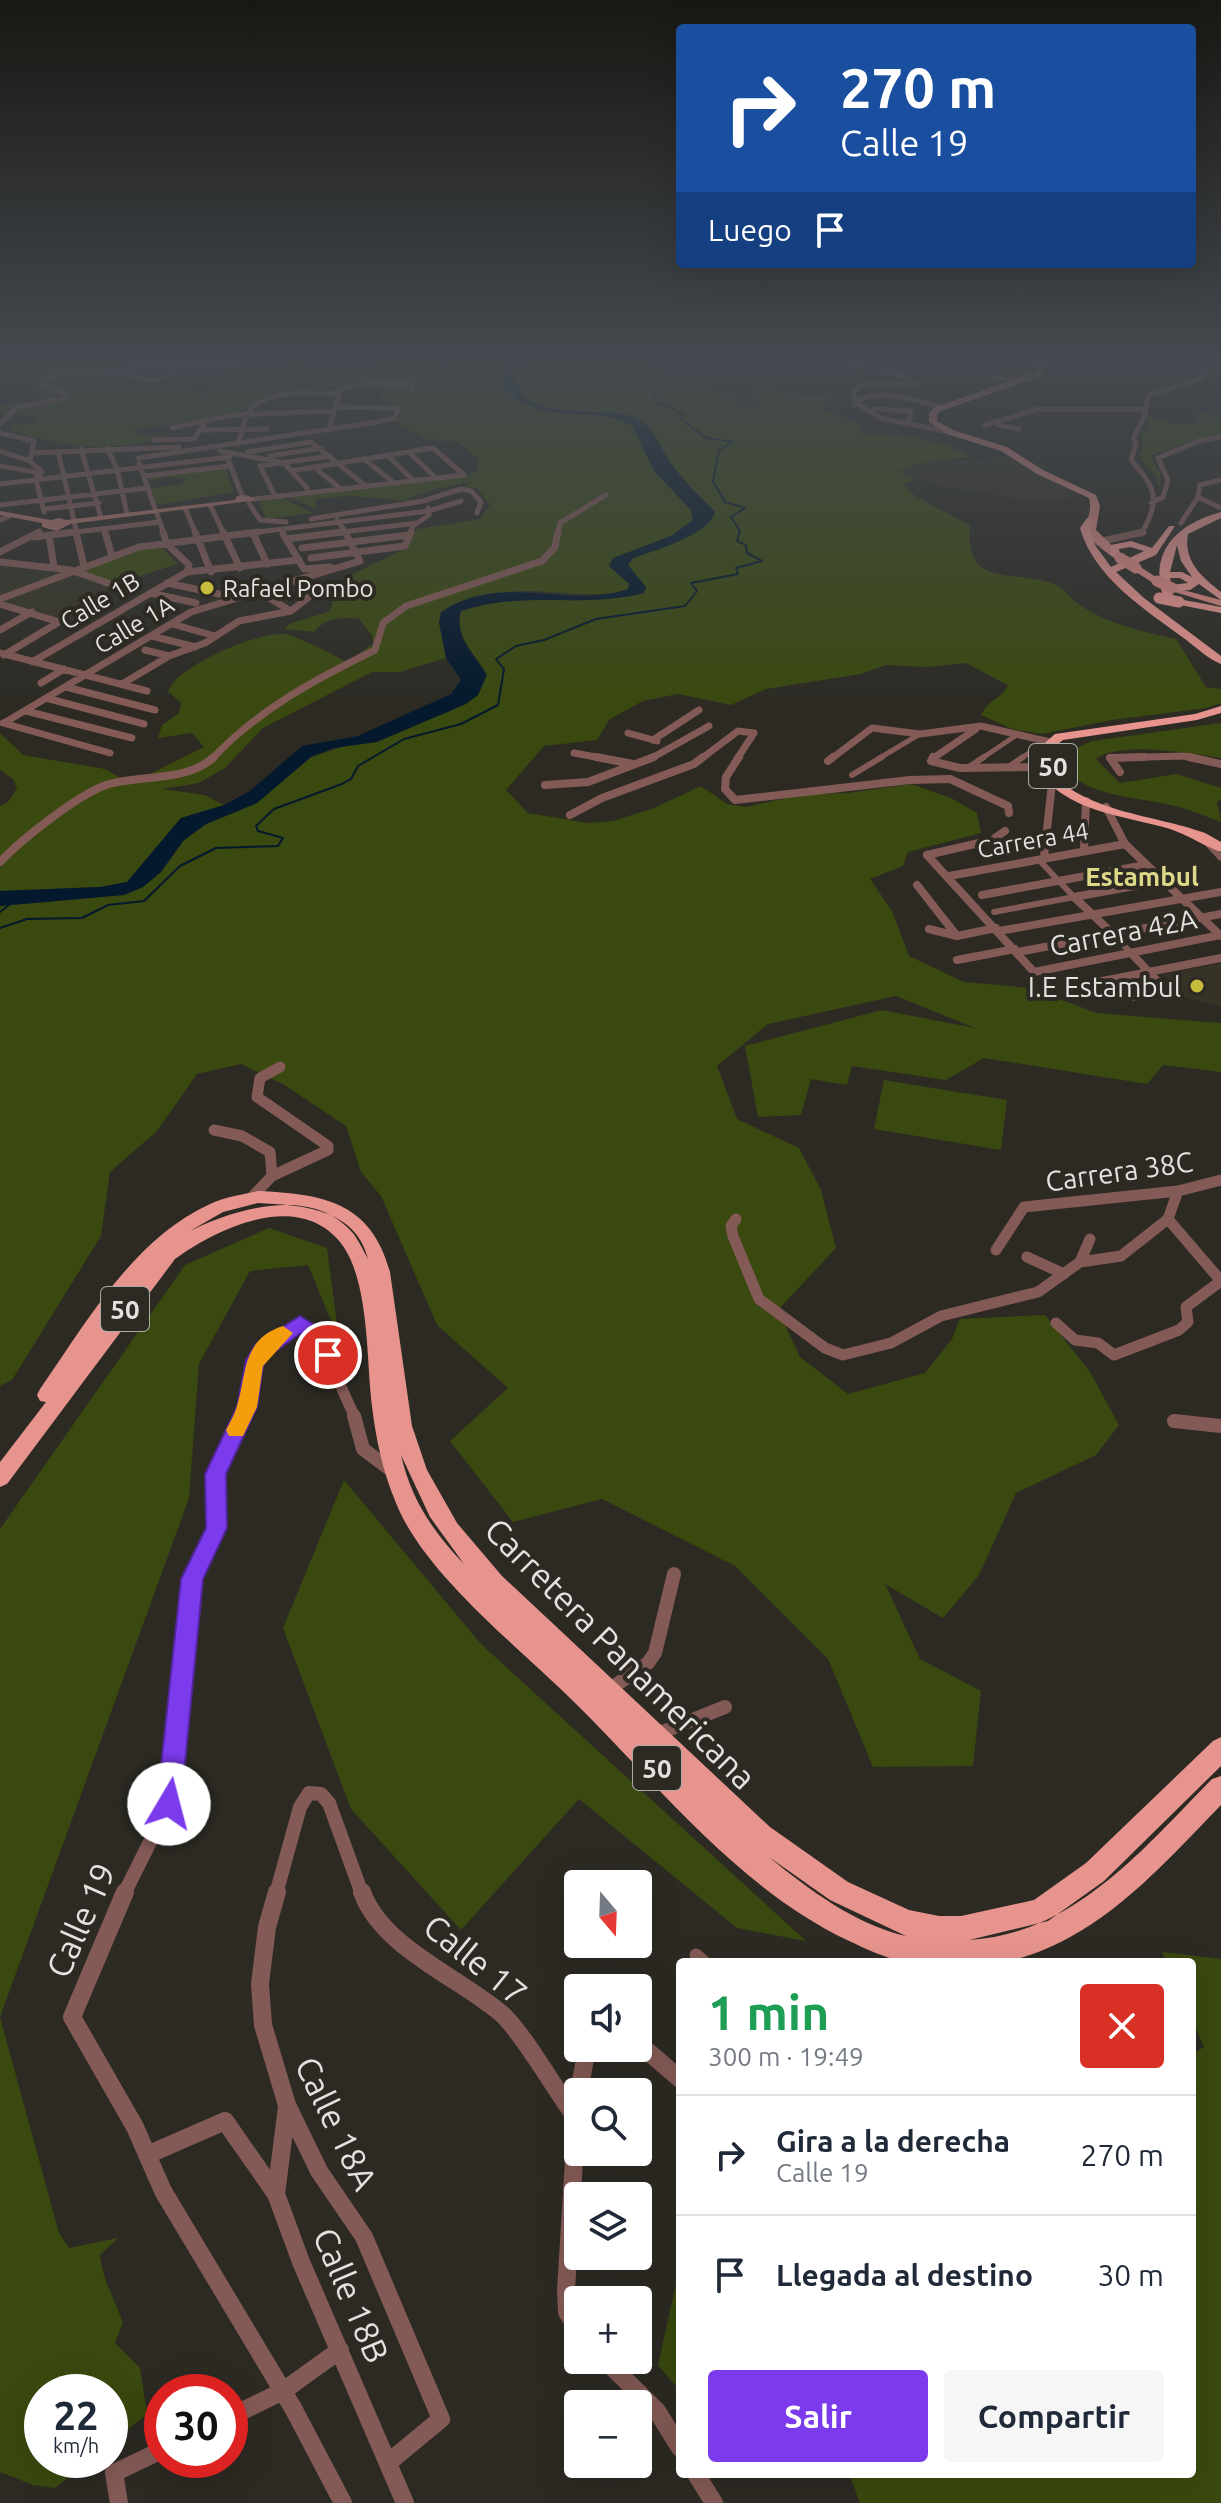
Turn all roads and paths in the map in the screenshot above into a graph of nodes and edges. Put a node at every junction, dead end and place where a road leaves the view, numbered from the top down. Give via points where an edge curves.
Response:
1 (39, 475) edge
2 (73, 475) edge
3 (89, 475) edge
4 (118, 475) edge
5 (154, 475) edge
6 (234, 475) edge
7 (264, 475) edge
8 (295, 475) edge
9 (324, 475) edge
10 (352, 475) edge
11 (384, 475) edge
12 (408, 475) edge
13 (433, 475) edge
14 (464, 475) edge
15 (1046, 475) edge
16 (1146, 475) edge
17 (1166, 475) edge
18 (63, 476) junction
19 (144, 476) joint
20 (0, 477) edge
21 (36, 477) junction
22 (436, 478) junction
23 (413, 480) junction
24 (1221, 480) edge
25 (16, 482) junction
26 (394, 483) junction
27 (0, 484) edge
28 (367, 487) junction
29 (148, 488) junction
30 (307, 488) junction
31 (341, 489) junction
32 (122, 491) junction
33 (318, 491) junction
34 (94, 494) junction
35 (290, 494) junction
36 (606, 495) dead end
37 (275, 496) junction
38 (69, 497) junction
39 (1198, 497) junction
40 (43, 500) junction
41 (246, 500) junction
42 (423, 501) junction
43 (461, 501) dead end
44 (99, 503) junction
45 (1151, 503) junction
46 (14, 504) junction
47 (0, 505) edge
48 (210, 505) junction
49 (71, 506) junction
50 (185, 508) junction
51 (156, 511) junction
52 (429, 511) junction
53 (1221, 511) edge
54 (0, 513) edge
55 (477, 513) dead end
56 (127, 514) junction
57 (11, 515) junction
58 (323, 517) junction
59 (101, 518) junction
60 (0, 520) edge
61 (71, 521) junction
62 (160, 522) junction
63 (341, 522) junction
64 (417, 523) junction
65 (131, 525) junction
66 (1090, 525) junction
67 (1182, 526) junction
68 (48, 528) junction
69 (104, 529) junction
70 (281, 530) junction
71 (346, 531) junction
72 (78, 532) junction
73 (253, 533) junction
74 (409, 535) junction
75 (35, 537) dead end
76 (224, 537) junction
77 (286, 539) junction
78 (196, 540) junction
79 (352, 542) junction
80 (167, 544) junction
81 (139, 547) junction
82 (302, 548) dead end
83 (3, 549) edge
84 (357, 552) junction
85 (1116, 553) junction
86 (1148, 555) junction
87 (112, 556) junction
88 (311, 558) dead end
89 (299, 560) junction
90 (0, 562) edge
91 (267, 564) junction
92 (84, 566) junction
93 (54, 567) junction
94 (240, 568) junction
95 (340, 569) junction
96 (71, 570) junction
97 (187, 572) junction
98 (211, 572) junction
99 (314, 577) junction
100 (1160, 578) junction
101 (1118, 581) junction
102 (167, 583) junction
103 (290, 584) junction
104 (116, 586) dead end
105 (1172, 588) junction
106 (150, 593) junction
107 (261, 593) junction
108 (219, 594) dead end
109 (310, 596) junction
110 (1142, 599) junction
111 (1169, 600) junction
112 (233, 601) junction
113 (0, 602) edge
114 (196, 603) dead end
115 (1221, 604) edge
116 (243, 606) dead end
117 (252, 611) dead end
118 (291, 611) junction
119 (32, 612) junction
120 (262, 616) junction
121 (172, 624) junction
122 (0, 630) edge
123 (152, 636) junction
124 (215, 636) junction
125 (28, 641) junction
126 (195, 647) junction
127 (57, 648) junction
128 (145, 650) dead end
129 (2, 655) edge
130 (169, 656) junction
131 (1221, 658) edge
132 (32, 662) junction
133 (64, 669) junction
134 (86, 675) junction
135 (41, 683) dead end
136 (122, 684) junction
137 (66, 687) junction
138 (46, 698) junction
139 (128, 703) junction
140 (140, 706) junction
141 (155, 710) dead end
142 (699, 710) dead end
143 (8, 711) dead end
144 (24, 712) junction
145 (1221, 712) edge
146 (121, 718) junction
147 (2, 723) edge
148 (144, 724) dead end
149 (709, 726) dead end
150 (981, 726) junction
151 (102, 730) junction
152 (628, 733) dead end
153 (920, 734) junction
154 (1018, 734) junction
155 (132, 738) dead end
156 (688, 739) junction
157 (653, 740) junction
158 (1048, 741) junction
159 (80, 743) junction
160 (717, 744) junction
161 (673, 746) junction
162 (110, 753) dead end
163 (574, 753) dead end
164 (828, 761) dead end
165 (633, 764) junction
166 (1221, 764) edge
167 (1010, 766) junction
168 (964, 767) junction
169 (1040, 767) junction
170 (1120, 772) dead end
171 (852, 775) dead end
172 (950, 779) junction
173 (1052, 783) junction
174 (545, 785) dead end
175 (1086, 801) junction
176 (1106, 807) junction
177 (1009, 813) dead end
178 (570, 815) dead end
179 (1005, 831) dead end
180 (1199, 834) junction
181 (1221, 838) edge
182 (1125, 844) junction
183 (1221, 848) edge
184 (1084, 850) junction
185 (1041, 858) junction
186 (1221, 858) edge
187 (0, 862) edge
188 (1145, 865) junction
189 (949, 876) junction
190 (1058, 880) junction
191 (1162, 881) junction
192 (917, 885) dead end
193 (1221, 892) edge
194 (982, 895) dead end
195 (1074, 897) junction
196 (1179, 899) junction
197 (994, 912) dead end
198 (1221, 914) edge
199 (1092, 915) junction
200 (1200, 918) junction
201 (929, 929) dead end
202 (997, 930) junction
203 (1113, 934) junction
204 (957, 936) junction
205 (1221, 936) edge
206 (1016, 951) junction
207 (1131, 953) junction
208 (1221, 958) edge
209 (957, 960) dead end
210 (1149, 973) junction
211 (1082, 985) dead end
212 (1132, 997) dead end
213 (280, 1067) dead end
214 (214, 1130) dead end
215 (272, 1176) junction
216 (1221, 1180) edge
217 (1178, 1191) junction
218 (251, 1198) junction
219 (736, 1219) dead end
220 (1168, 1219) junction
221 (1090, 1239) dead end
222 (996, 1250) dead end
223 (1027, 1257) dead end
224 (1080, 1262) junction
225 (1064, 1274) junction
226 (1221, 1281) edge
227 (1056, 1323) dead end
228 (1174, 1421) dead end
229 (1221, 1426) edge
230 (0, 1461) edge
231 (391, 1470) junction
232 (0, 1478) edge
233 (674, 1574) dead end
234 (607, 1691) junction
235 (725, 1707) dead end
236 (654, 1736) junction
237 (1221, 1749) edge
238 (1221, 1788) edge
239 (309, 1793) joint
240 (1013, 1954) edge
241 (652, 2055) edge
242 (676, 2076) edge
243 (564, 2101) edge
244 (287, 2105) junction
245 (147, 2155) junction
246 (572, 2166) edge
247 (276, 2194) junction
248 (566, 2286) edge
249 (340, 2350) junction
250 (619, 2374) edge
251 (283, 2391) junction
252 (248, 2408) edge
253 (676, 2442) edge
254 (144, 2459) edge
255 (389, 2462) junction
256 (698, 2478) edge
257 (699, 2478) edge
258 (119, 2503) edge
259 (343, 2503) edge
260 (405, 2503) edge
261 (714, 2503) edge
262 (722, 2503) edge

1 - 21 street
2 - 18 street
3 - 34 street
4 - 32 street
5 - 19 street
6 - 41 street
7 - 37 street
8 - 30 street
9 - 31 street
10 - 28 street
11 - 26 street
12 - 23 street
13 - 22 street
14 - 22 street
15 - 66 main road via 1096,502
16 - 45 street
17 - 45 street via 1163,497
18 - 21 street
18 - 38 street
19 - 29 street
20 - 25 street
21 - 25 street
21 - 40 street
22 - 23 street
23 - 26 street
24 - 39 street via 1200,485
25 - 27 street
25 - 46 street
26 - 28 street
28 - 31 street
29 - 32 street
29 - 51 street
30 - 33 street
30 - 35 street
31 - 33 street
32 - 34 street
32 - 56 street
33 - 35 street
34 - 38 street
34 - 44 street
35 - 37 street
36 - 187 street via 560,523 555,547 542,561 406,606 383,623 375,650 290,693 242,727 210,761 174,775 107,785 20,841
37 - 41 street
38 - 40 street
38 - 49 street
39 - 53 street
39 - 67 street
40 - 46 street
40 - 49 street via 44,511
41 - 48 main road
41 - 58 street via 266,522
42 - 52 street
42 - 55 street via 461,489 473,492 481,502
42 - 58 street
43 - 52 street
44 - 49 street
44 - 59 street
45 - 85 street via 1142,534
46 - 47 street
48 - 50 main road
48 - 76 street
49 - 61 street
50 - 51 main road
50 - 78 street
51 - 56 main road
51 - 62 street
52 - 63 street
52 - 64 street
53 - 67 highway
54 - 57 main road
56 - 59 main road
57 - 60 street
57 - 68 main road
58 - 63 street
59 - 61 main road
61 - 68 main road
61 - 72 street
62 - 65 street
62 - 80 street
63 - 70 street
63 - 71 street
64 - 71 street
64 - 74 street
65 - 69 street
65 - 81 street
66 - 85 main road
66 - 85 main road via 1098,542
66 - 101 highway via 1086,537 1106,572
67 - 86 highway
67 - 100 highway
67 - 115 highway via 1180,546 1187,563
68 - 72 street
68 - 75 street
68 - 83 street
68 - 93 street
69 - 72 street
69 - 87 street
70 - 73 street
70 - 77 street
71 - 77 street
71 - 79 street
72 - 92 street
73 - 76 street
73 - 91 street
74 - 79 street
74 - 84 street via 405,546
76 - 78 street
76 - 94 street
77 - 89 street
78 - 80 street
78 - 98 street
79 - 82 street
79 - 84 street
80 - 81 street
80 - 97 street via 189,565
81 - 87 street
84 - 88 street
84 - 95 street, Calle 1A via 360,561
85 - 86 highway
85 - 86 highway via 1114,547 1131,544 1146,547
85 - 100 main road, bridge
85 - 101 highway via 1112,571
85 - 111 highway via 1122,575
87 - 92 street
89 - 91 street
89 - 95 street, Calle 1A via 306,570
90 - 93 street
91 - 94 street
92 - 96 street
93 - 96 street
94 - 98 street
95 - 99 street, Calle 1A
96 - 104 street
96 - 113 street
97 - 98 street
97 - 102 street, Calle 1B
99 - 103 street, Calle 1A
99 - 109 street via 331,588
100 - 105 main road, bridge
100 - 105 highway via 1182,575 1195,583
100 - 111 highway
101 - 110 highway
102 - 106 street, Calle 1B
102 - 108 street
103 - 107 street, Calle 1A
103 - 109 street
105 - 115 main road
106 - 114 street
106 - 127 street, Calle 1B
107 - 112 street, Calle 1A
107 - 118 street
109 - 118 street
110 - 111 highway via 1158,604
110 - 131 highway
111 - 115 highway
111 - 131 highway via 1174,616
112 - 116 street
112 - 121 street, Calle 1A via 191,612
113 - 119 street
117 - 120 street
118 - 120 street
119 - 122 street
119 - 125 street via 59,622
120 - 124 street via 239,621
121 - 123 street, Calle 1A
121 - 124 street
123 - 126 street
123 - 134 street, Calle 1A
124 - 126 street
125 - 127 street
125 - 129 street
126 - 130 street
127 - 132 street, Calle 1B
128 - 130 street
129 - 132 street
130 - 136 street
132 - 133 street
133 - 134 street
133 - 135 street
134 - 136 street
134 - 137 street, Calle 1A
136 - 139 street via 147,691
137 - 138 street, Calle 1A
137 - 139 street
138 - 144 street, Calle 1A
138 - 146 street
139 - 140 street
140 - 141 street
140 - 146 street
142 - 157 street
143 - 144 street
144 - 147 street, Calle 1A
144 - 151 street
145 - 158 highway, 50
145 - 181 highway, 50 via 1086,735 1059,748 1052,762 1057,776 1085,795
146 - 148 street
146 - 151 street
147 - 159 street
149 - 156 street
150 - 153 street
150 - 154 street
150 - 168 street via 931,761
151 - 155 street
151 - 159 street
152 - 157 street
153 - 164 street via 872,728
153 - 171 street
154 - 158 street
154 - 168 street
156 - 160 street
156 - 161 street
157 - 161 street
158 - 167 street
158 - 169 highway, 50
159 - 162 street
160 - 172 street via 738,731 754,733 726,777 725,789 735,800
160 - 178 street via 679,771
161 - 165 street
163 - 165 street
165 - 174 street via 589,782
166 - 170 street via 1184,756 1110,758
167 - 168 street
167 - 169 street
168 - 172 street
169 - 173 highway, 50
172 - 177 street via 1008,806
173 - 175 highway, 50
173 - 185 street
175 - 176 highway, 50
175 - 184 street
176 - 180 highway, 50
176 - 182 street
179 - 189 street via 992,840 927,855
180 - 183 highway, 50
180 - 186 street
182 - 184 street, Carrera 44
182 - 188 street
184 - 185 street, Carrera 44
185 - 189 street, Carrera 44
185 - 190 street
188 - 190 street
188 - 191 street
189 - 202 street
190 - 194 street
190 - 195 street
191 - 195 street
191 - 196 street
192 - 204 street
193 - 196 street
195 - 197 street
195 - 199 street
196 - 199 street
196 - 200 street
198 - 200 street
199 - 202 street
199 - 203 street
200 - 203 street
200 - 205 street
201 - 204 street
202 - 204 street
202 - 206 street
203 - 206 street
203 - 207 street
205 - 207 street, Carrera 42A
206 - 207 street, Carrera 42A via 1034,972
206 - 209 street
207 - 210 street
208 - 210 street
210 - 211 street
210 - 212 street via 1166,990
213 - 215 street via 260,1078 257,1097 309,1130 328,1150
214 - 215 street via 266,1147 272,1156
215 - 218 street
216 - 217 street, Carrera 38C
217 - 220 street
217 - 222 street, Carrera 38C via 1024,1207
218 - 230 highway, Carretera Panamericana / 50 via 199,1215 156,1247
218 - 234 highway, Carretera Panamericana / 50 via 322,1204 350,1218 371,1241 379,1263 401,1425 420,1477 457,1541
219 - 225 street via 733,1236 759,1299 825,1348 843,1355 891,1343 941,1316 1038,1292
220 - 224 street via 1121,1256
220 - 226 street
221 - 224 street
223 - 225 street
224 - 225 street
226 - 227 street via 1186,1307 1188,1322 1179,1330 1114,1355 1098,1343 1075,1340
228 - 229 street
231 - 232 highway, Carretera Panamericana / 50 via 366,1283 355,1248 321,1220 267,1211 210,1225 169,1254
231 - 240 highway, Carretera Panamericana / 50 via 412,1517 444,1558 757,1864 838,1921 899,1947 945,1954
231 - 245 street, Calle 19 via 363,1449 328,1355 307,1326 300,1324 263,1350 253,1365 247,1407 215,1474 216,1528 192,1579 169,1804 130,1879 72,2017
233 - 234 street via 655,1653
234 - 236 highway, Carretera Panamericana / 50
235 - 236 street
236 - 237 highway, Carretera Panamericana / 50 via 740,1818 808,1871 868,1908 939,1929 1039,1912 1095,1872
238 - 240 highway, Carretera Panamericana / 50 via 1097,1907
239 - 243 street, Calle 17 via 321,1794 329,1803 367,1906 417,1956 504,2016
239 - 244 street, Calle 18A via 300,1807 267,1927 260,1984 263,2025
241 - 242 street
244 - 247 street
244 - 255 street, Calle 18A via 319,2171 364,2237 441,2419
245 - 247 street, Calle 18B via 225,2121
245 - 251 street, Calle 19 via 163,2191
246 - 248 street
247 - 249 street, Calle 18B
249 - 251 street
249 - 255 street, Calle 18B
250 - 253 street via 657,2411
251 - 252 street
251 - 259 street, Calle 19
254 - 258 street via 114,2473
255 - 260 street, Calle 18B
256 - 261 street
257 - 262 street

